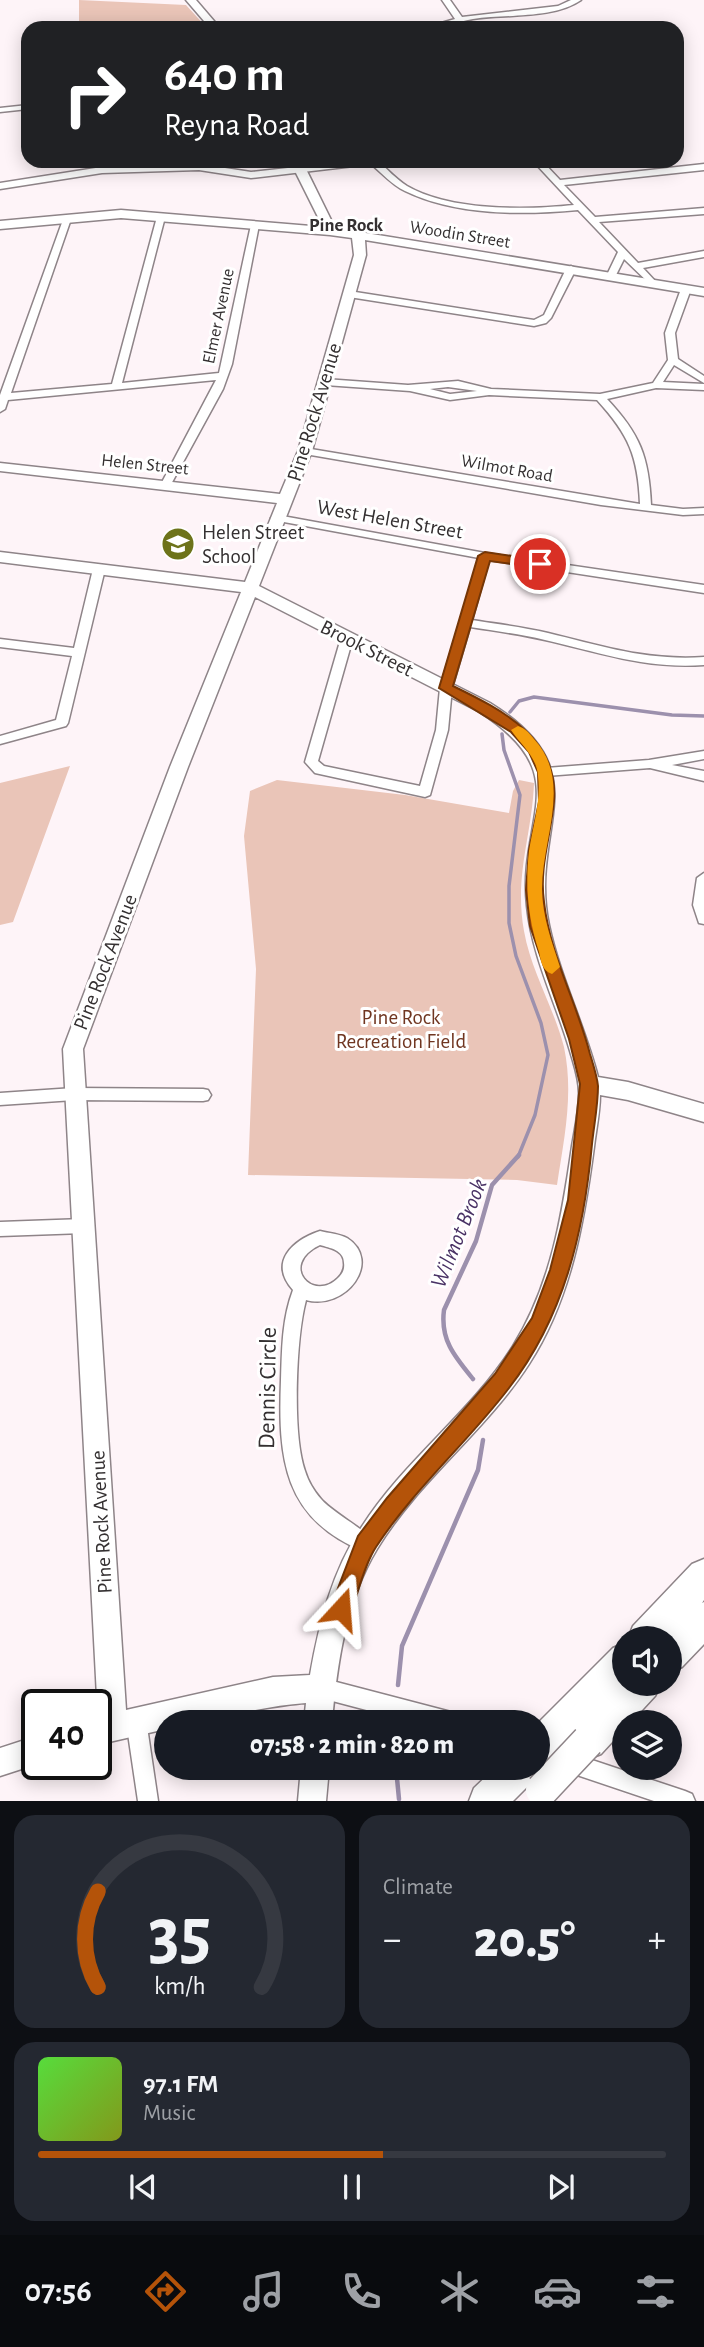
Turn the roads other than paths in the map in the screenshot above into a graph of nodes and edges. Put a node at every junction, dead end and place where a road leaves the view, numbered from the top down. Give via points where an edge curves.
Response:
1 (191, 0) edge
2 (446, 0) edge
3 (514, 0) edge
4 (576, 1) edge
5 (523, 11) junction
6 (459, 19) junction
7 (209, 21) edge
8 (452, 21) edge
9 (21, 108) edge
10 (0, 110) edge
11 (704, 167) edge
12 (131, 168) edge
13 (216, 168) edge
14 (286, 168) edge
15 (299, 168) edge
16 (381, 168) edge
17 (543, 168) edge
18 (556, 183) junction
19 (0, 186) edge
20 (578, 207) junction
21 (704, 211) edge
22 (161, 217) junction
23 (67, 219) junction
24 (591, 220) junction
25 (0, 225) edge
26 (255, 225) junction
27 (330, 231) junction
28 (358, 235) junction
29 (622, 253) junction
30 (704, 254) edge
31 (637, 266) junction
32 (571, 270) junction
33 (611, 277) junction
34 (652, 283) junction
35 (686, 289) junction
36 (704, 292) edge
37 (349, 294) junction
38 (673, 360) junction
39 (222, 376) junction
40 (704, 380) edge
41 (325, 382) junction
42 (656, 385) junction
43 (116, 386) junction
44 (704, 387) edge
45 (5, 397) junction
46 (600, 397) junction
47 (0, 409) edge
48 (305, 451) junction
49 (0, 467) edge
50 (165, 486) junction
51 (281, 508) junction
52 (646, 508) junction
53 (704, 511) edge
54 (485, 556) junction
55 (0, 557) edge
56 (99, 569) junction
57 (250, 588) junction
58 (704, 589) edge
59 (464, 622) junction
60 (346, 638) junction
61 (0, 643) edge
62 (80, 653) junction
63 (704, 661) edge
64 (446, 688) junction
65 (0, 740) edge
66 (704, 755) edge
67 (649, 764) junction
68 (546, 772) junction
69 (704, 776) edge
70 (704, 878) edge
71 (704, 919) edge
72 (589, 1084) junction
73 (74, 1094) junction
74 (203, 1096) dead end
75 (0, 1099) edge
76 (704, 1113) edge
77 (84, 1226) junction
78 (0, 1229) edge
79 (302, 1288) dead end
80 (365, 1543) junction
81 (704, 1576) edge
82 (704, 1619) edge
83 (656, 1626) edge
84 (682, 1642) edge
85 (612, 1676) edge
86 (321, 1688) junction
87 (625, 1696) edge
88 (319, 1710) edge
89 (405, 1710) edge
90 (115, 1726) edge
91 (555, 1744) edge
92 (21, 1755) edge
93 (0, 1762) edge
94 (314, 1780) edge
95 (531, 1786) edge
96 (149, 1801) edge
97 (312, 1801) edge
98 (487, 1801) edge
99 (685, 1801) edge

1 - 7 street
2 - 6 street
3 - 5 street
4 - 5 street via 560,8
5 - 6 street
6 - 8 street
9 - 10 street
11 - 18 street
12 - 19 street via 66,171
13 - 14 street via 243,175
15 - 27 street
16 - 20 street via 408,190 447,201 524,212
17 - 18 street
18 - 20 street
20 - 24 street
21 - 24 street
22 - 23 street, Woodin Street via 121,214
22 - 26 street, Woodin Street
22 - 43 street
23 - 25 street, Woodin Street
23 - 45 street
24 - 29 street
26 - 27 street, Woodin Street
26 - 39 street, Elmer Avenue
27 - 28 street, Woodin Street
28 - 32 street, Woodin Street
28 - 37 street, Pine Rock Avenue via 360,256
29 - 31 street
29 - 33 street
30 - 31 street
31 - 34 street
32 - 33 street, Woodin Street
32 - 37 street via 548,316 534,323
33 - 34 street, Woodin Street
34 - 35 street, Woodin Street
35 - 36 street, Woodin Street
35 - 38 street via 670,333
37 - 41 street, Pine Rock Avenue
38 - 40 street
38 - 42 street
39 - 43 street
39 - 50 street, Elmer Avenue
41 - 46 street via 410,388 450,397 489,391
41 - 48 street, Pine Rock Avenue
42 - 44 street
42 - 46 street
43 - 45 street
45 - 47 street
46 - 52 street via 637,441
48 - 51 street, Pine Rock Avenue
48 - 52 street, Wilmot Road
49 - 50 street, Helen Street
50 - 51 street, Helen Street
51 - 54 street, West Helen Street
51 - 57 street, Pine Rock Avenue
52 - 53 street, Wilmot Road
54 - 58 street, West Helen Street
54 - 59 street
55 - 56 street
56 - 57 street
56 - 62 street
57 - 60 street, Brook Street
57 - 73 street, Pine Rock Avenue via 80,1028 72,1065
59 - 63 street via 546,636 644,661
59 - 64 street
60 - 64 street, Brook Street
60 - 64 street via 311,762 320,770 425,792 442,730
61 - 62 street
62 - 65 street via 62,723
64 - 68 street, Brook Street via 516,728 536,750
66 - 67 street
67 - 68 street
67 - 69 street
68 - 72 street via 534,890 538,926
70 - 71 street via 700,905
72 - 76 street
72 - 80 street via 577,1200 560,1270 540,1323 503,1380
73 - 74 street
73 - 75 street
73 - 77 street, Pine Rock Avenue
77 - 78 street
77 - 90 street, Pine Rock Avenue
79 - 80 street, Dennis Circle via 292,1310 288,1440 292,1467 328,1520
80 - 86 street via 337,1621
81 - 83 highway
82 - 84 highway
85 - 91 highway
86 - 88 street
86 - 89 street
86 - 90 street via 273,1691
87 - 91 highway
90 - 96 street
91 - 95 highway, bridge
91 - 99 street
92 - 93 street
94 - 97 street
95 - 98 highway

